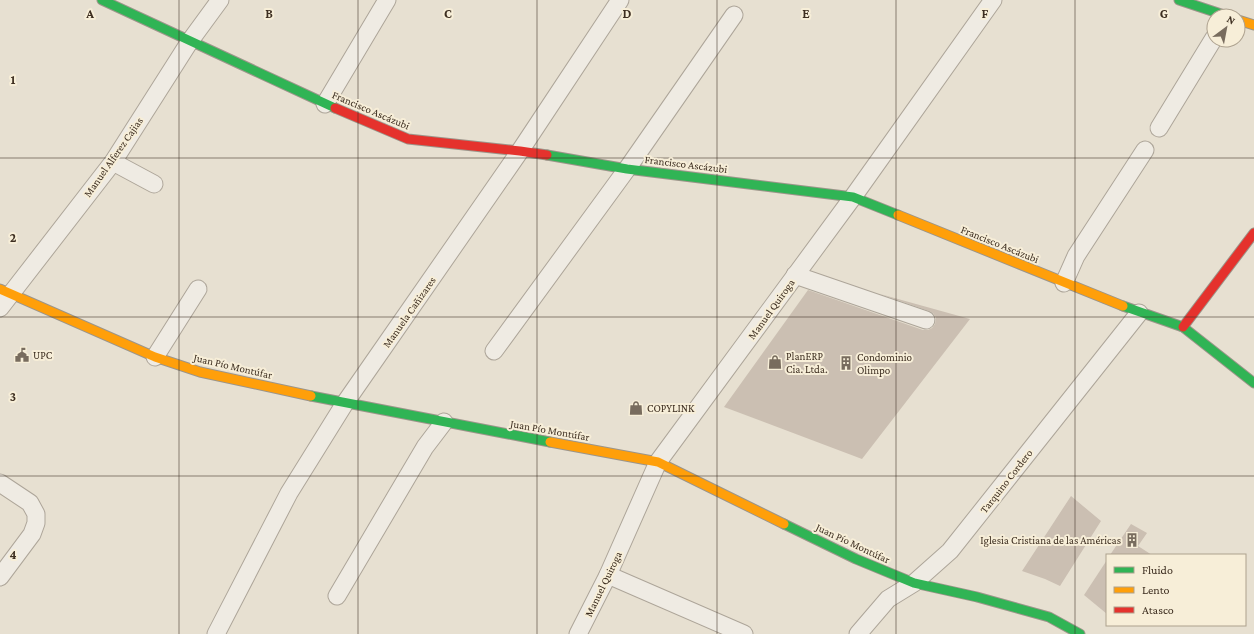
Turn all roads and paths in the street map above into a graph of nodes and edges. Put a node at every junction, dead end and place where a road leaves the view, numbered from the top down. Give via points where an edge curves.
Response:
1 (102, 0) edge
2 (220, 0) edge
3 (387, 0) edge
4 (620, 0) edge
5 (993, 0) edge
6 (1179, 0) edge
7 (1206, 9) edge
8 (734, 15) dead end
9 (190, 42) junction
10 (1208, 48) edge
11 (325, 104) junction
12 (1159, 128) dead end
13 (1145, 150) dead end
14 (520, 151) junction
15 (113, 162) junction
16 (627, 169) junction
17 (154, 184) dead end
18 (853, 197) junction
19 (1254, 233) edge
20 (795, 275) junction
21 (1064, 283) junction
22 (198, 289) dead end
23 (5, 292) edge
24 (0, 308) edge
25 (1139, 313) junction
26 (926, 320) dead end
27 (1183, 327) junction
28 (494, 351) dead end
29 (155, 357) junction
30 (1254, 384) edge
31 (345, 403) junction
32 (444, 422) junction
33 (658, 462) junction
34 (0, 483) edge
35 (608, 575) junction
36 (0, 577) edge
37 (914, 583) junction
38 (337, 596) dead end
39 (216, 634) edge
40 (578, 634) edge
41 (744, 634) edge
42 (858, 634) edge
43 (1080, 634) edge

1 - 9 street, Francisco Ascázubi
2 - 9 street, Manuel Alferez Cajias
3 - 11 street
4 - 14 street, Manuela Cañizares
5 - 18 street, Manuel Quiroga
6 - 7 street
8 - 16 street
9 - 11 street, Francisco Ascázubi
9 - 15 street, Manuel Alferez Cajias
10 - 12 street
11 - 14 street, Francisco Ascázubi via 408,140
13 - 21 street via 1076,256
14 - 16 street, Francisco Ascázubi
14 - 31 street, Manuela Cañizares
15 - 17 street
15 - 23 street, Manuel Alferez Cajias
16 - 18 street, Francisco Ascázubi
16 - 28 street
18 - 20 street, Manuel Quiroga
18 - 21 street, Francisco Ascázubi
19 - 27 street
20 - 26 street
20 - 33 street, Manuel Quiroga
21 - 25 street, Francisco Ascázubi
22 - 29 street
23 - 24 street, Manuel Alferez Cajias
23 - 29 street, Juan Pío Montúfar
25 - 27 street, Francisco Ascázubi
25 - 37 street, Tarquino Cordero via 950,551
27 - 30 street, Francisco Ascázubi
29 - 31 street, Juan Pío Montúfar via 200,372
31 - 32 street, Juan Pío Montúfar
31 - 39 street, Manuela Cañizares via 290,493
32 - 33 street, Juan Pío Montúfar
32 - 38 street via 425,447
33 - 35 street, Manuel Quiroga
33 - 37 street, Juan Pío Montúfar via 856,559
34 - 36 street via 30,503 36,514 36,523 32,534
35 - 40 street, Manuel Quiroga
35 - 41 street
37 - 42 street, Tarquino Cordero via 888,599
37 - 43 street, Juan Pío Montúfar via 1049,617

